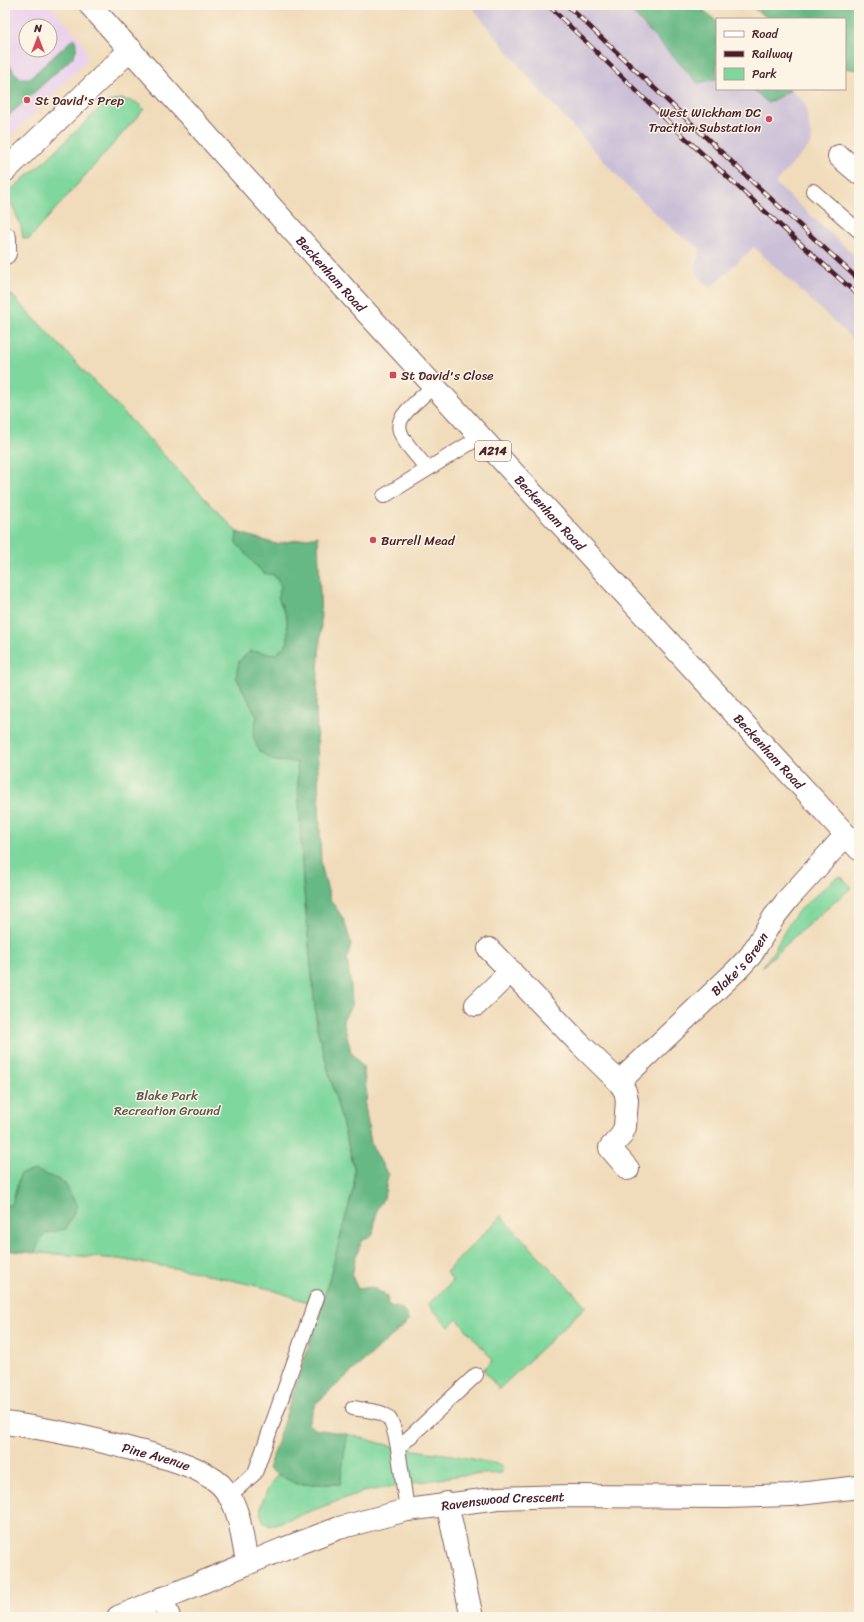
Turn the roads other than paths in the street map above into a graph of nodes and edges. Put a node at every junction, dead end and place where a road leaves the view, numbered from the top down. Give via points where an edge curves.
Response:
1 (90, 5) edge
2 (131, 49) junction
3 (839, 156) dead end
4 (5, 170) edge
5 (859, 173) edge
6 (813, 190) dead end
7 (859, 231) edge
8 (5, 238) edge
9 (5, 253) edge
10 (434, 386) junction
11 (480, 437) junction
12 (427, 468) junction
13 (384, 496) dead end
14 (853, 842) edge
15 (489, 949) dead end
16 (511, 971) junction
17 (476, 1005) dead end
18 (619, 1082) junction
19 (628, 1169) dead end
20 (317, 1297) dead end
21 (476, 1375) dead end
22 (353, 1408) dead end
23 (5, 1423) edge
24 (398, 1448) junction
25 (859, 1487) edge
26 (229, 1496) junction
27 (447, 1504) junction
28 (408, 1510) junction
29 (248, 1563) junction
30 (166, 1608) edge
31 (118, 1617) edge
32 (472, 1617) edge

1 - 2 street, A214
2 - 4 street
2 - 10 street, Beckenham Road / A214
3 - 5 street
6 - 7 lane
8 - 9 street
10 - 11 street, Beckenham Road / A214
10 - 12 lane via 402,416 399,425 404,440
11 - 12 lane
11 - 14 street, Beckenham Road / A214
12 - 13 lane
14 - 18 street, Blake's Green via 788,898 751,955 738,970
15 - 16 street
16 - 17 street
16 - 18 street
18 - 19 street via 628,1100 625,1127 610,1148
20 - 26 lane via 255,1473
21 - 24 lane
22 - 24 lane via 382,1413 389,1417 394,1425
23 - 26 street, Pine Avenue via 68,1433 171,1459 211,1477
24 - 28 lane
25 - 27 street, Ravenswood Crescent via 765,1496 535,1497
26 - 29 street, Pine Avenue via 236,1507
27 - 28 street, Ravenswood Crescent
27 - 32 street
28 - 29 street, Ravenswood Crescent via 339,1528
29 - 30 street, Ravenswood Crescent
30 - 31 street, Ravenswood Crescent

